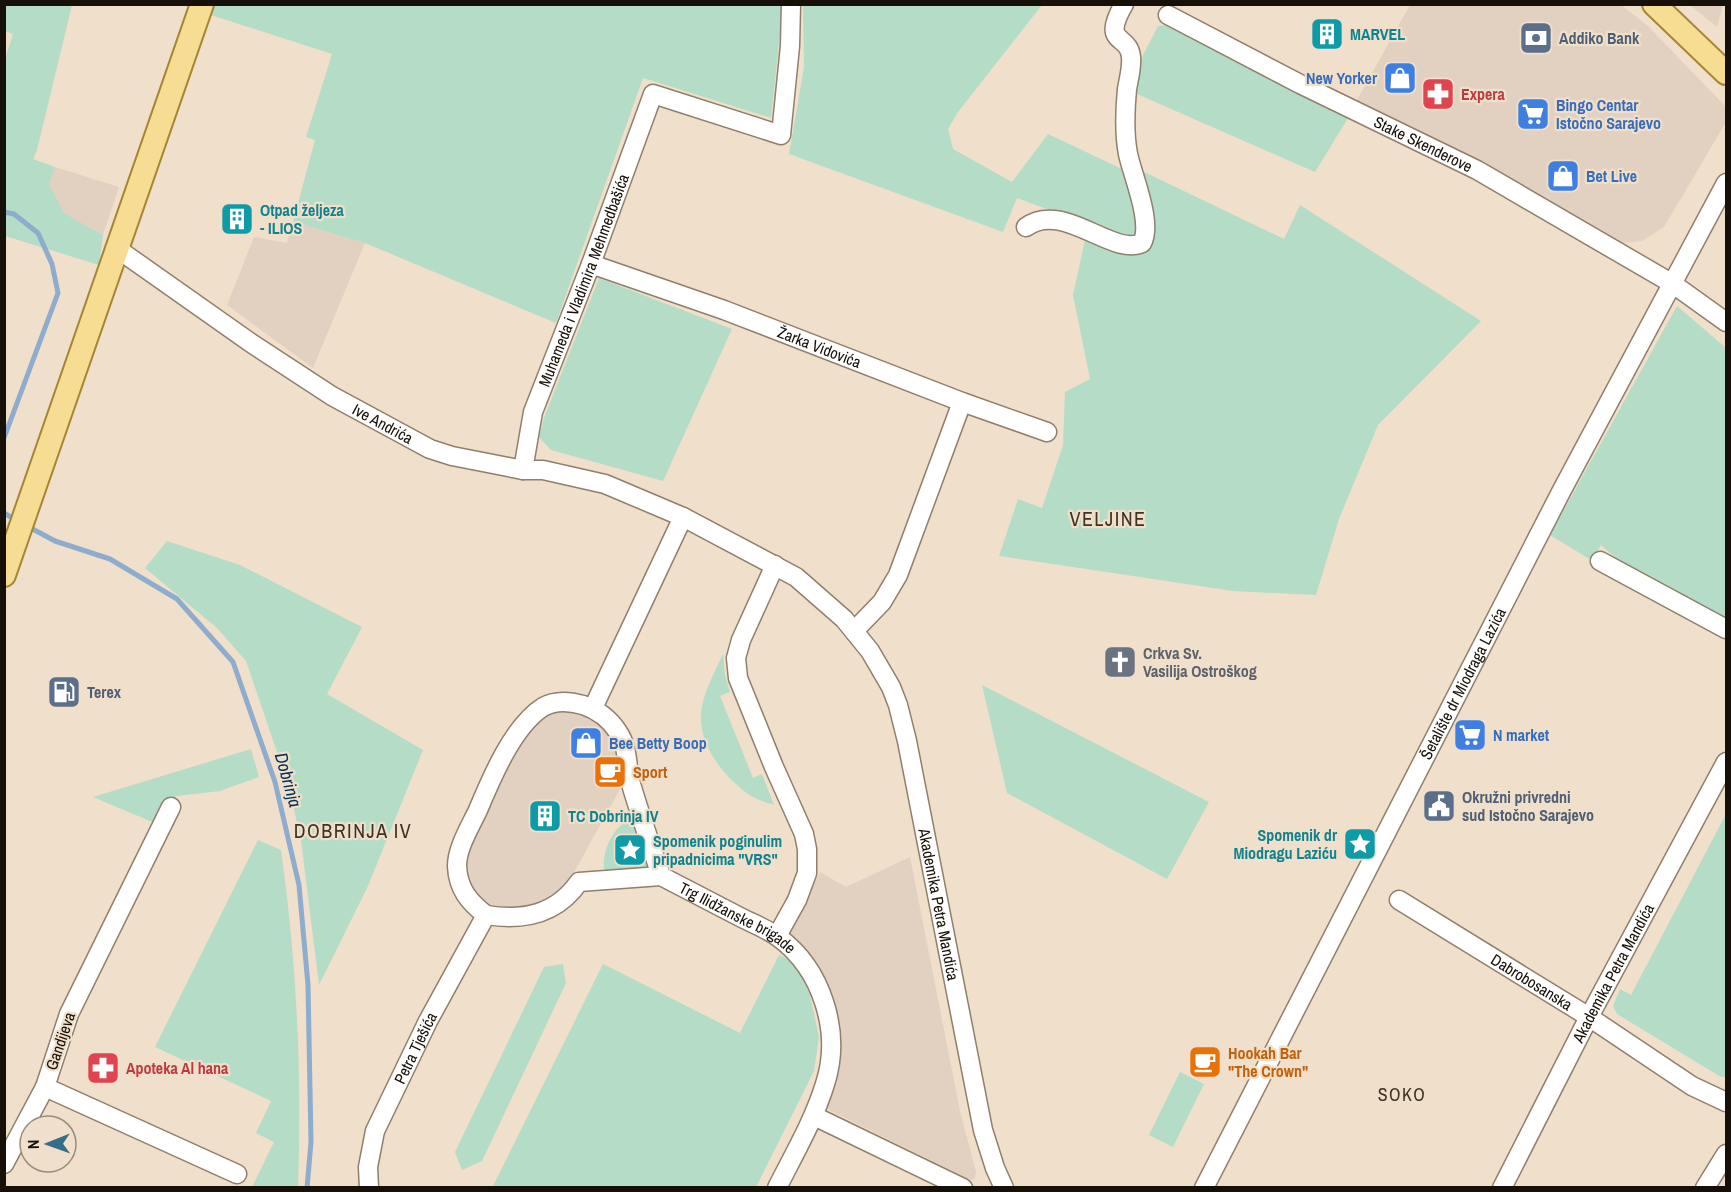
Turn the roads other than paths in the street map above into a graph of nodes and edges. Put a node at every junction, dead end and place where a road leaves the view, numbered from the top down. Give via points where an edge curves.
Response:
1 (202, 4) edge
2 (791, 4) edge
3 (1124, 4) edge
4 (1654, 4) edge
5 (1168, 15) dead end
6 (1726, 73) edge
7 (1726, 183) edge
8 (1026, 227) dead end
9 (119, 250) junction
10 (591, 264) junction
11 (1673, 284) junction
12 (1726, 322) edge
13 (962, 402) junction
14 (1047, 432) dead end
15 (523, 470) junction
16 (683, 517) junction
17 (1600, 561) dead end
18 (775, 565) junction
19 (4, 574) edge
20 (1726, 629) edge
21 (854, 631) junction
22 (593, 708) junction
23 (1726, 762) edge
24 (171, 807) dead end
25 (661, 876) junction
26 (1399, 900) dead end
27 (486, 915) junction
28 (777, 936) junction
29 (1589, 1017) junction
30 (45, 1087) junction
31 (1726, 1102) edge
32 (814, 1116) junction
33 (1726, 1154) edge
34 (4, 1164) edge
35 (237, 1174) dead end
36 (369, 1188) edge
37 (777, 1188) edge
38 (963, 1188) edge
39 (1004, 1188) edge
40 (1204, 1188) edge
41 (1502, 1188) edge
42 (1705, 1188) edge

1 - 9 main road
2 - 10 street, Muhameda i Vladimira Mehmedbašića via 781,135 653,94
3 - 8 street via 1114,29 1131,57 1126,139 1145,219 1145,237 1137,245 1125,244 1054,219
4 - 6 main road
5 - 11 street, Stake Skenderove via 1477,170
7 - 11 street, Šetalište dr Miodraga Lazića
9 - 15 street, Ive Andrića via 318,387 396,432 452,456
9 - 19 main road
10 - 13 street, Žarka Vidovića via 724,310
10 - 15 street, Muhameda i Vladimira Mehmedbašića via 533,412
11 - 12 street, Stake Skenderove
11 - 40 street, Šetalište dr Miodraga Lazića via 1562,490
13 - 14 street, Žarka Vidovića
13 - 21 street via 898,575 882,603
15 - 16 street, Ive Andrića via 605,484
16 - 18 street, Akademika Petra Mandića
16 - 22 street
17 - 20 street
18 - 21 street, Akademika Petra Mandića via 814,592
18 - 28 street via 736,658 738,678 807,849 807,873
21 - 39 street, Akademika Petra Mandića via 886,676 898,705 983,1130
22 - 25 street, Trg Ilidžanske brigade via 607,717 626,746 631,782
22 - 27 street via 563,701 544,706 524,724 505,754 457,863 465,894
23 - 29 street, Akademika Petra Mandića
24 - 30 street, Gandijeva via 69,1014
25 - 27 street via 579,882 564,900 543,911 507,918
25 - 28 street, Trg Ilidžanske brigade
26 - 29 street, Dabrobosanska
27 - 36 street, Petra Tješića via 428,1021 375,1131 368,1167
28 - 32 street, Trg Ilidžanske brigade via 802,959 824,999 828,1018 831,1054
29 - 31 street, Dabrobosanska via 1692,1086
29 - 41 street, Akademika Petra Mandića
30 - 34 street
30 - 35 street, Gandijeva
32 - 37 street, Trg Ilidžanske brigade
32 - 38 street
33 - 42 street

